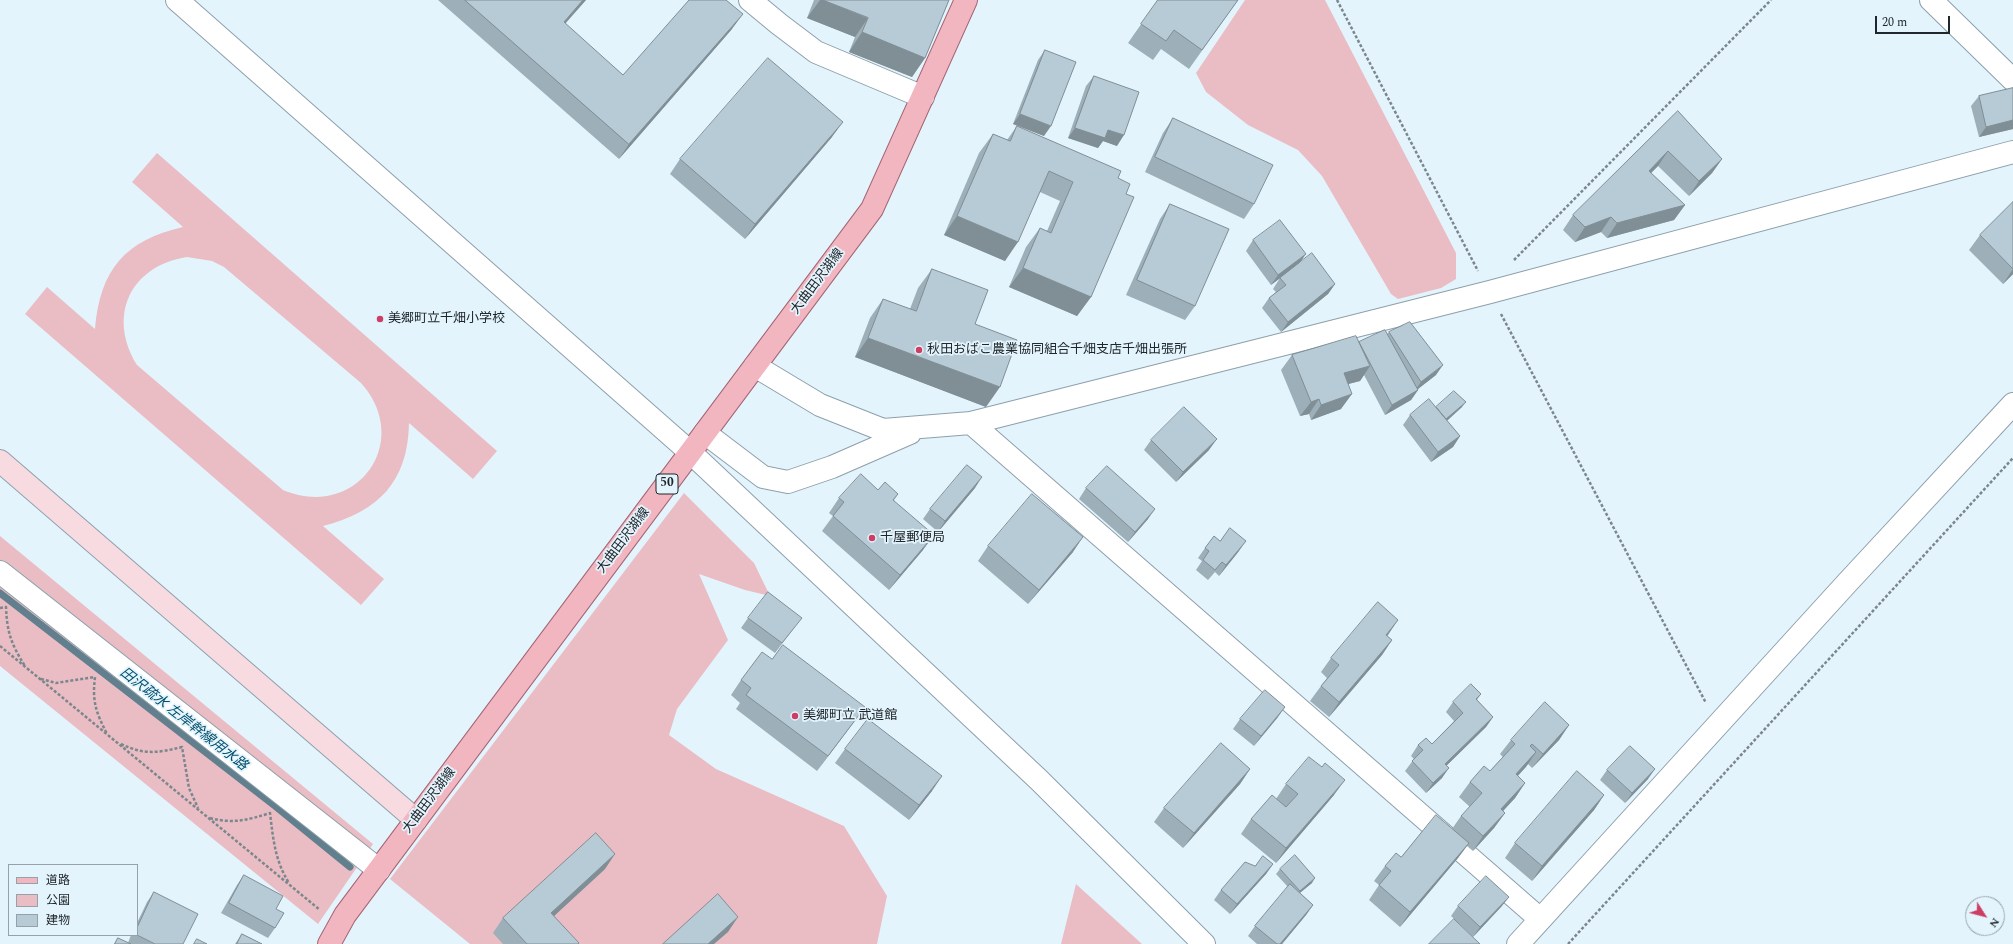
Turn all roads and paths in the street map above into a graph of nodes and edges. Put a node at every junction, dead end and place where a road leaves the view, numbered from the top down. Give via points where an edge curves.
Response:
1 (177, 0) edge
2 (750, 0) edge
3 (966, 0) edge
4 (1337, 0) edge
5 (1771, 0) edge
6 (1932, 0) edge
7 (2013, 80) edge
8 (923, 96) junction
9 (2013, 152) edge
10 (1513, 261) dead end
11 (1490, 292) junction
12 (755, 366) junction
13 (2013, 404) edge
14 (971, 423) junction
15 (926, 427) junction
16 (705, 433) junction
17 (690, 452) junction
18 (2013, 458) edge
19 (0, 461) edge
20 (0, 572) edge
21 (0, 608) edge
22 (0, 646) edge
23 (26, 668) junction
24 (40, 679) junction
25 (1717, 725) junction
26 (108, 735) junction
27 (117, 742) junction
28 (199, 810) junction
29 (208, 817) junction
30 (416, 820) junction
31 (379, 870) junction
32 (290, 885) junction
33 (1540, 919) junction
34 (339, 925) junction
35 (329, 944) edge
36 (1204, 944) edge
37 (1518, 944) edge
38 (1568, 944) edge

1 - 17 street
2 - 8 street via 816,52
3 - 8 main road, 大曲田沢湖線 / 50
4 - 11 path
5 - 10 path
6 - 7 street
8 - 12 main road, 大曲田沢湖線 / 50 via 872,210
9 - 11 street
11 - 14 street
11 - 25 path
12 - 15 street via 820,405 883,430
12 - 16 main road, 大曲田沢湖線 / 50
13 - 25 street
14 - 15 street
14 - 33 street
15 - 16 street via 832,467 788,482 763,477
16 - 17 main road, 大曲田沢湖線 / 50
17 - 30 main road, 大曲田沢湖線 / 50
17 - 36 street via 1034,775
18 - 38 path
19 - 30 street
20 - 31 street
21 - 23 path via 6,607 12,646
22 - 23 path
23 - 24 path
24 - 26 path
24 - 26 path via 56,683 95,677 93,696 98,716
25 - 33 street
26 - 27 path
27 - 28 path
27 - 28 path via 136,752 162,752 182,747 189,788
28 - 29 path
29 - 32 path
29 - 32 path via 227,823 270,813 274,846 281,870
30 - 31 main road, 大曲田沢湖線 / 50
31 - 34 main road, 大曲田沢湖線 / 50
32 - 34 path
33 - 37 street
34 - 35 main road, 大曲田沢湖線 / 50

